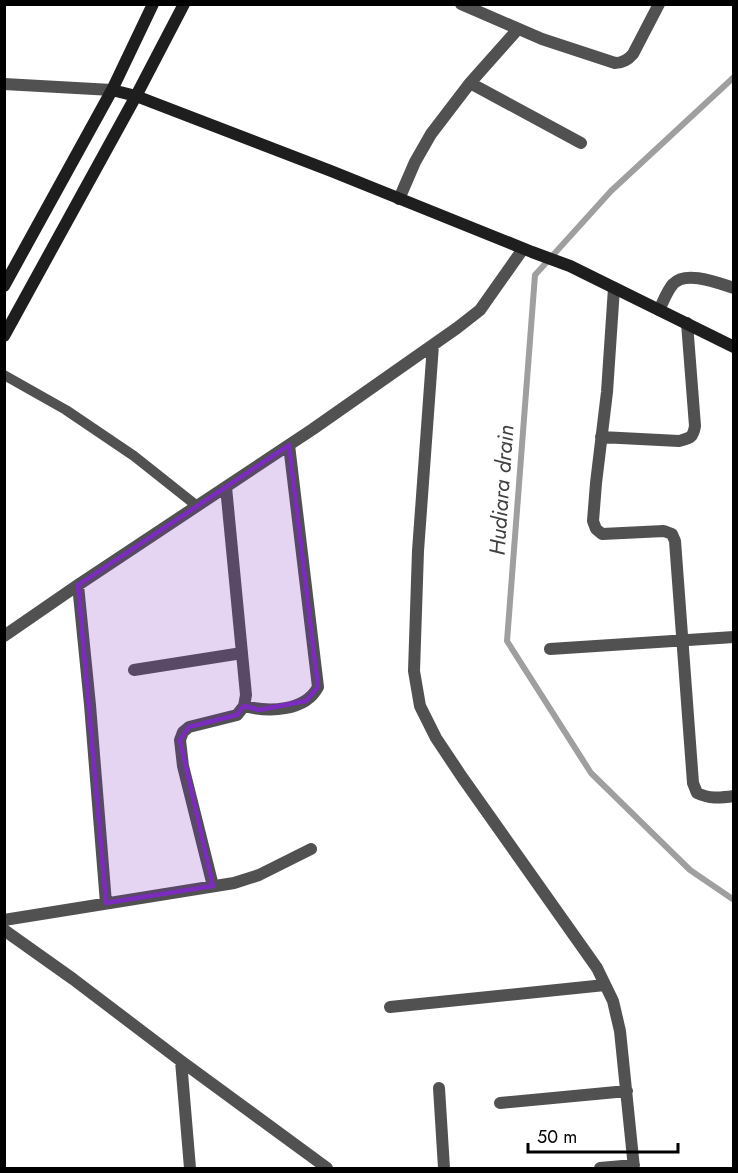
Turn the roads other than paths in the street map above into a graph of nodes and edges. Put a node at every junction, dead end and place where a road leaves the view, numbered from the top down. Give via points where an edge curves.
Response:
1 (153, 4) edge
2 (184, 4) edge
3 (461, 4) edge
4 (659, 4) edge
5 (518, 29) junction
6 (470, 83) junction
7 (4, 84) edge
8 (112, 90) junction
9 (136, 96) junction
10 (581, 143) dead end
11 (399, 199) junction
12 (527, 250) junction
13 (4, 286) edge
14 (614, 288) junction
15 (734, 288) edge
16 (659, 310) junction
17 (687, 323) junction
18 (4, 336) edge
19 (434, 345) junction
20 (734, 347) edge
21 (4, 375) edge
22 (601, 437) junction
23 (290, 445) junction
24 (226, 487) junction
25 (197, 506) junction
26 (78, 585) junction
27 (4, 636) edge
28 (734, 637) edge
29 (682, 640) junction
30 (550, 649) dead end
31 (242, 653) junction
32 (135, 670) dead end
33 (244, 706) junction
34 (734, 796) edge
35 (311, 849) dead end
36 (213, 886) junction
37 (106, 903) junction
38 (4, 920) edge
39 (4, 930) edge
40 (604, 985) junction
41 (390, 1007) dead end
42 (181, 1061) junction
43 (440, 1088) dead end
44 (627, 1091) junction
45 (500, 1103) dead end
46 (634, 1167) edge
47 (190, 1168) edge
48 (327, 1168) edge
49 (444, 1168) edge
50 (600, 1168) edge

1 - 8 main road
2 - 9 main road
3 - 5 street
4 - 5 street via 633,54 621,63
5 - 6 street
6 - 10 street
6 - 11 street via 431,134
7 - 8 street
8 - 9 main road
8 - 13 main road
9 - 11 main road
9 - 18 main road
11 - 12 main road
12 - 14 main road
12 - 19 street via 480,310
14 - 16 main road
14 - 22 street
15 - 16 street via 697,278 682,279 674,284
16 - 17 main road
17 - 20 main road
17 - 22 street via 694,434 679,441
19 - 23 street
19 - 40 street via 418,551 414,671 420,706 436,738 597,968
21 - 25 lane via 66,410 134,456
22 - 29 street via 593,521 596,529 602,534 672,534
23 - 24 street
23 - 33 street via 318,687 306,701 290,707 259,710
24 - 25 street
24 - 31 street
25 - 26 street
26 - 27 street
26 - 37 street
28 - 29 street
29 - 30 street
29 - 34 street via 693,783 697,793 705,797
31 - 32 street
31 - 33 street
33 - 36 street via 237,714 189,727 180,740
35 - 36 street via 259,875
36 - 37 street
37 - 38 street
39 - 42 street
40 - 41 street
40 - 44 street via 613,1001 620,1031
42 - 47 street
42 - 48 street
43 - 49 street
44 - 45 street
44 - 46 street
46 - 50 street

